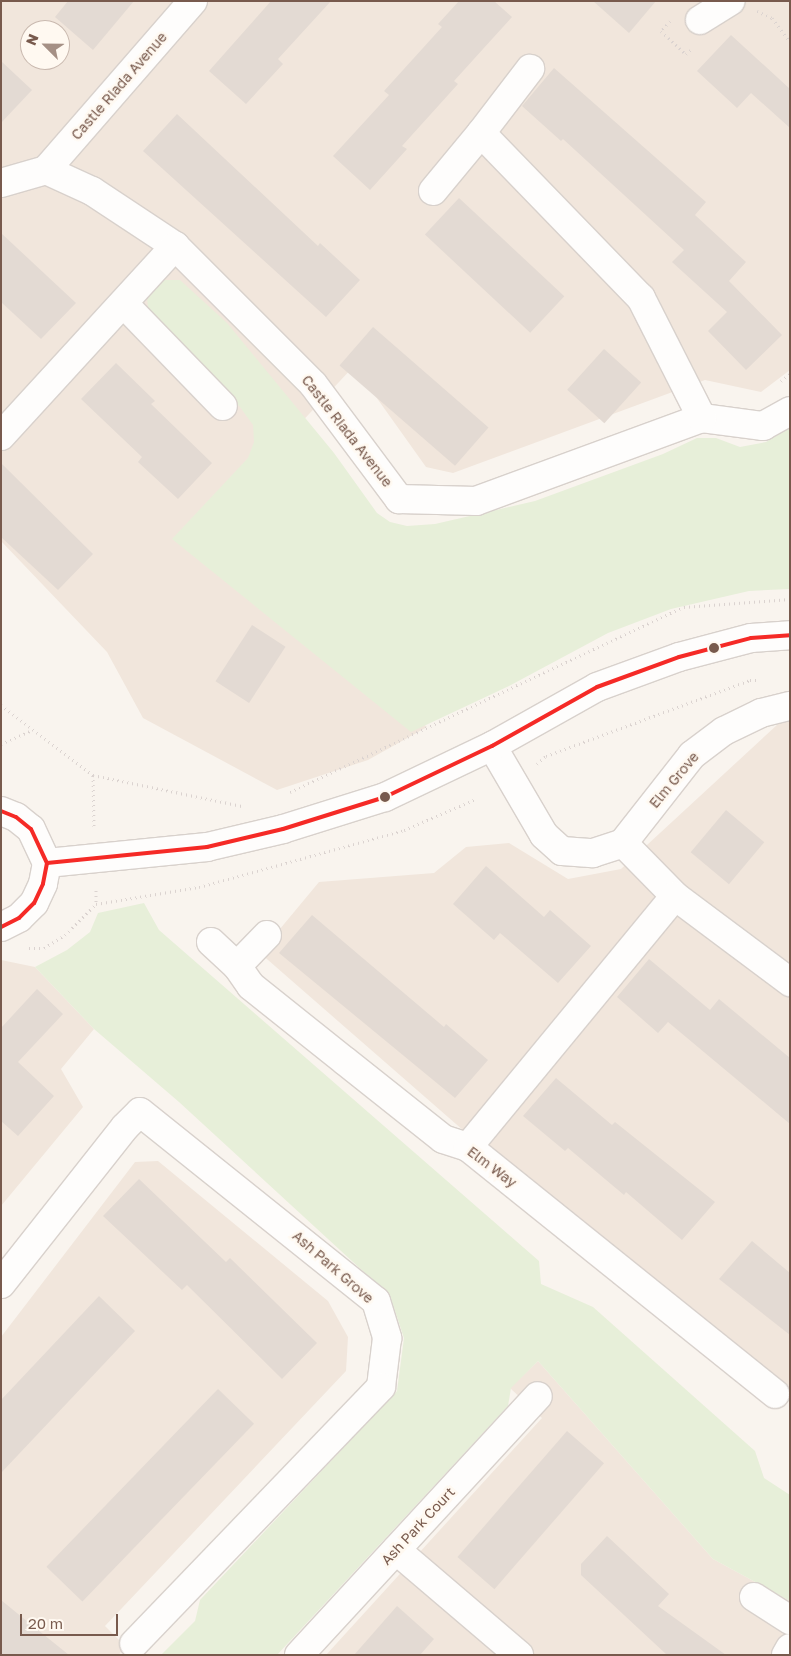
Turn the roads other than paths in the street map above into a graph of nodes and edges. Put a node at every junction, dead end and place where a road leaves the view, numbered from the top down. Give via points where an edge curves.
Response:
1 (193, 1) edge
2 (730, 1) edge
3 (700, 20) dead end
4 (530, 69) dead end
5 (481, 133) junction
6 (46, 170) junction
7 (1, 183) edge
8 (432, 191) dead end
9 (175, 246) junction
10 (124, 304) junction
11 (223, 406) dead end
12 (790, 411) edge
13 (702, 418) junction
14 (1, 436) edge
15 (790, 635) edge
16 (790, 706) edge
17 (492, 746) junction
18 (1, 811) edge
19 (623, 843) junction
20 (47, 863) junction
21 (676, 896) junction
22 (1, 927) edge
23 (267, 935) dead end
24 (212, 942) dead end
25 (237, 966) junction
26 (790, 982) edge
27 (468, 1148) junction
28 (1, 1284) edge
29 (774, 1394) dead end
30 (538, 1396) dead end
31 (396, 1550) junction
32 (754, 1598) dead end
33 (790, 1620) edge
34 (134, 1644) dead end
35 (790, 1648) edge
36 (299, 1655) edge
37 (519, 1655) edge
38 (786, 1655) edge

1 - 6 street, Castle Riada Avenue
2 - 3 street
4 - 5 street
5 - 8 street
5 - 13 street via 641,298
6 - 7 street
6 - 9 street, Castle Riada Avenue via 92,192
9 - 10 street
9 - 13 street, Castle Riada Avenue via 313,384 399,499 476,501
10 - 11 street
10 - 14 street
12 - 13 street, Castle Riada Avenue via 763,426
15 - 17 street via 751,638 679,656 596,687
16 - 19 street, Elm Grove via 761,713 692,755
17 - 19 street via 544,835 562,851 593,853
17 - 20 street via 384,797 283,829 207,847
18 - 20 street via 16,817 31,829
19 - 21 street
20 - 22 street via 43,884 34,903 20,918
21 - 26 street
21 - 27 street
23 - 25 street
24 - 25 street, Elm Way
25 - 27 street, Elm Way via 251,986 443,1140
27 - 29 street, Elm Way
28 - 34 street, Ash Park Grove via 140,1112 376,1301 387,1338 381,1387
30 - 31 street, Ash Park Court
31 - 36 street, Ash Park Court
31 - 37 street
32 - 33 street
35 - 38 street

